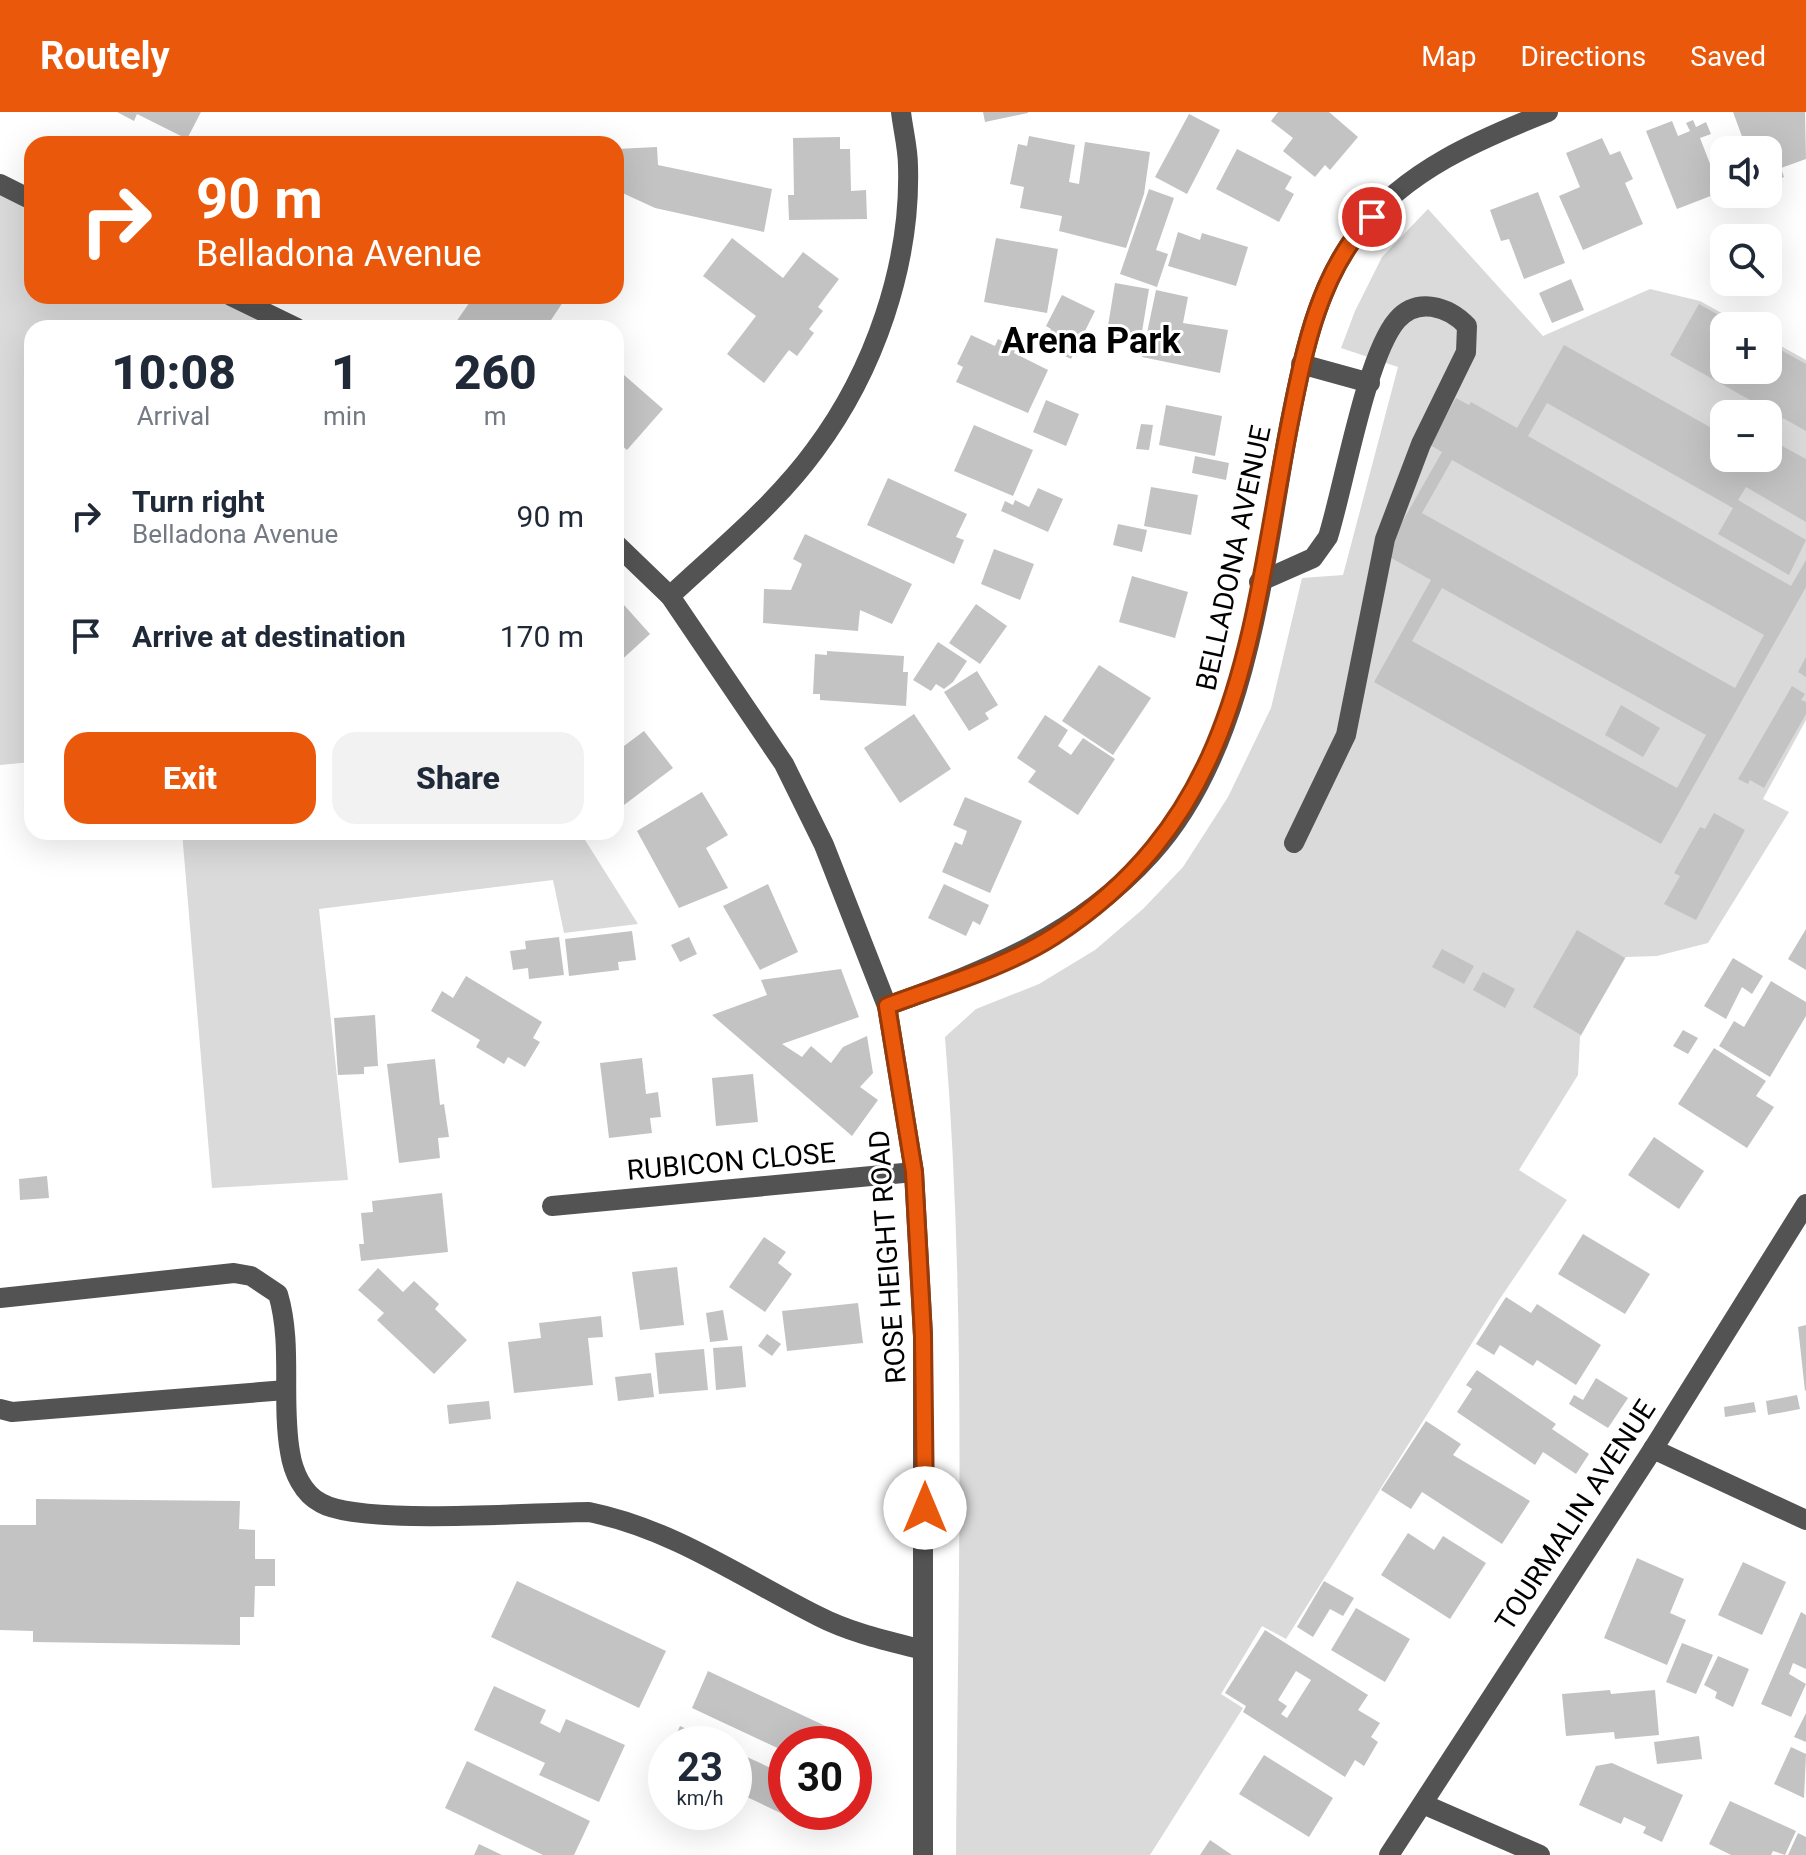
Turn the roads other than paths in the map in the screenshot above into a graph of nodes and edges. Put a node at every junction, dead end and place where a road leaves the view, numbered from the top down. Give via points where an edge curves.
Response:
1 (901, 112) edge
2 (1548, 112) edge
3 (0, 184) edge
4 (24, 196) edge
5 (248, 304) edge
6 (280, 320) edge
7 (1301, 364) junction
8 (1370, 383) junction
9 (624, 552) edge
10 (1259, 582) junction
11 (670, 596) junction
12 (1294, 843) dead end
13 (887, 1006) junction
14 (914, 1172) junction
15 (1806, 1204) edge
16 (552, 1206) dead end
17 (0, 1298) edge
18 (286, 1390) junction
19 (0, 1409) edge
20 (1653, 1449) junction
21 (1806, 1520) edge
22 (923, 1650) junction
23 (1423, 1804) junction
24 (923, 1855) edge
25 (1389, 1855) edge
26 (1540, 1855) edge

1 - 11 street via 908,166 904,238 886,315 849,397 816,450 774,498
2 - 7 street, BELLADONA AVENUE via 1472,143 1424,173 1368,221 1324,294
3 - 4 street
5 - 6 street
7 - 8 street
7 - 10 street, BELLADONA AVENUE
8 - 10 street via 1328,537 1313,558
8 - 12 street via 1388,334 1408,311 1432,305 1467,326 1466,352 1421,444 1385,539 1346,735
9 - 11 street, ROSE HEIGHT ROAD
10 - 13 street, BELLADONA AVENUE via 1249,642 1215,748 1187,804 1153,852 1053,937 985,970
11 - 13 street, ROSE HEIGHT ROAD via 784,764 824,845
13 - 14 street, ROSE HEIGHT ROAD
14 - 16 street, RUBICON CLOSE
14 - 22 street, ROSE HEIGHT ROAD via 923,1352
15 - 20 street, TOURMALIN AVENUE
17 - 18 street via 205,1275 251,1276 278,1294
18 - 19 street
18 - 22 street via 290,1453 299,1481 321,1504 366,1513 589,1512 614,1517 701,1552 820,1617
20 - 21 street
20 - 23 street, TOURMALIN AVENUE
22 - 24 street, ROSE HEIGHT ROAD
23 - 25 street, TOURMALIN AVENUE
23 - 26 street

